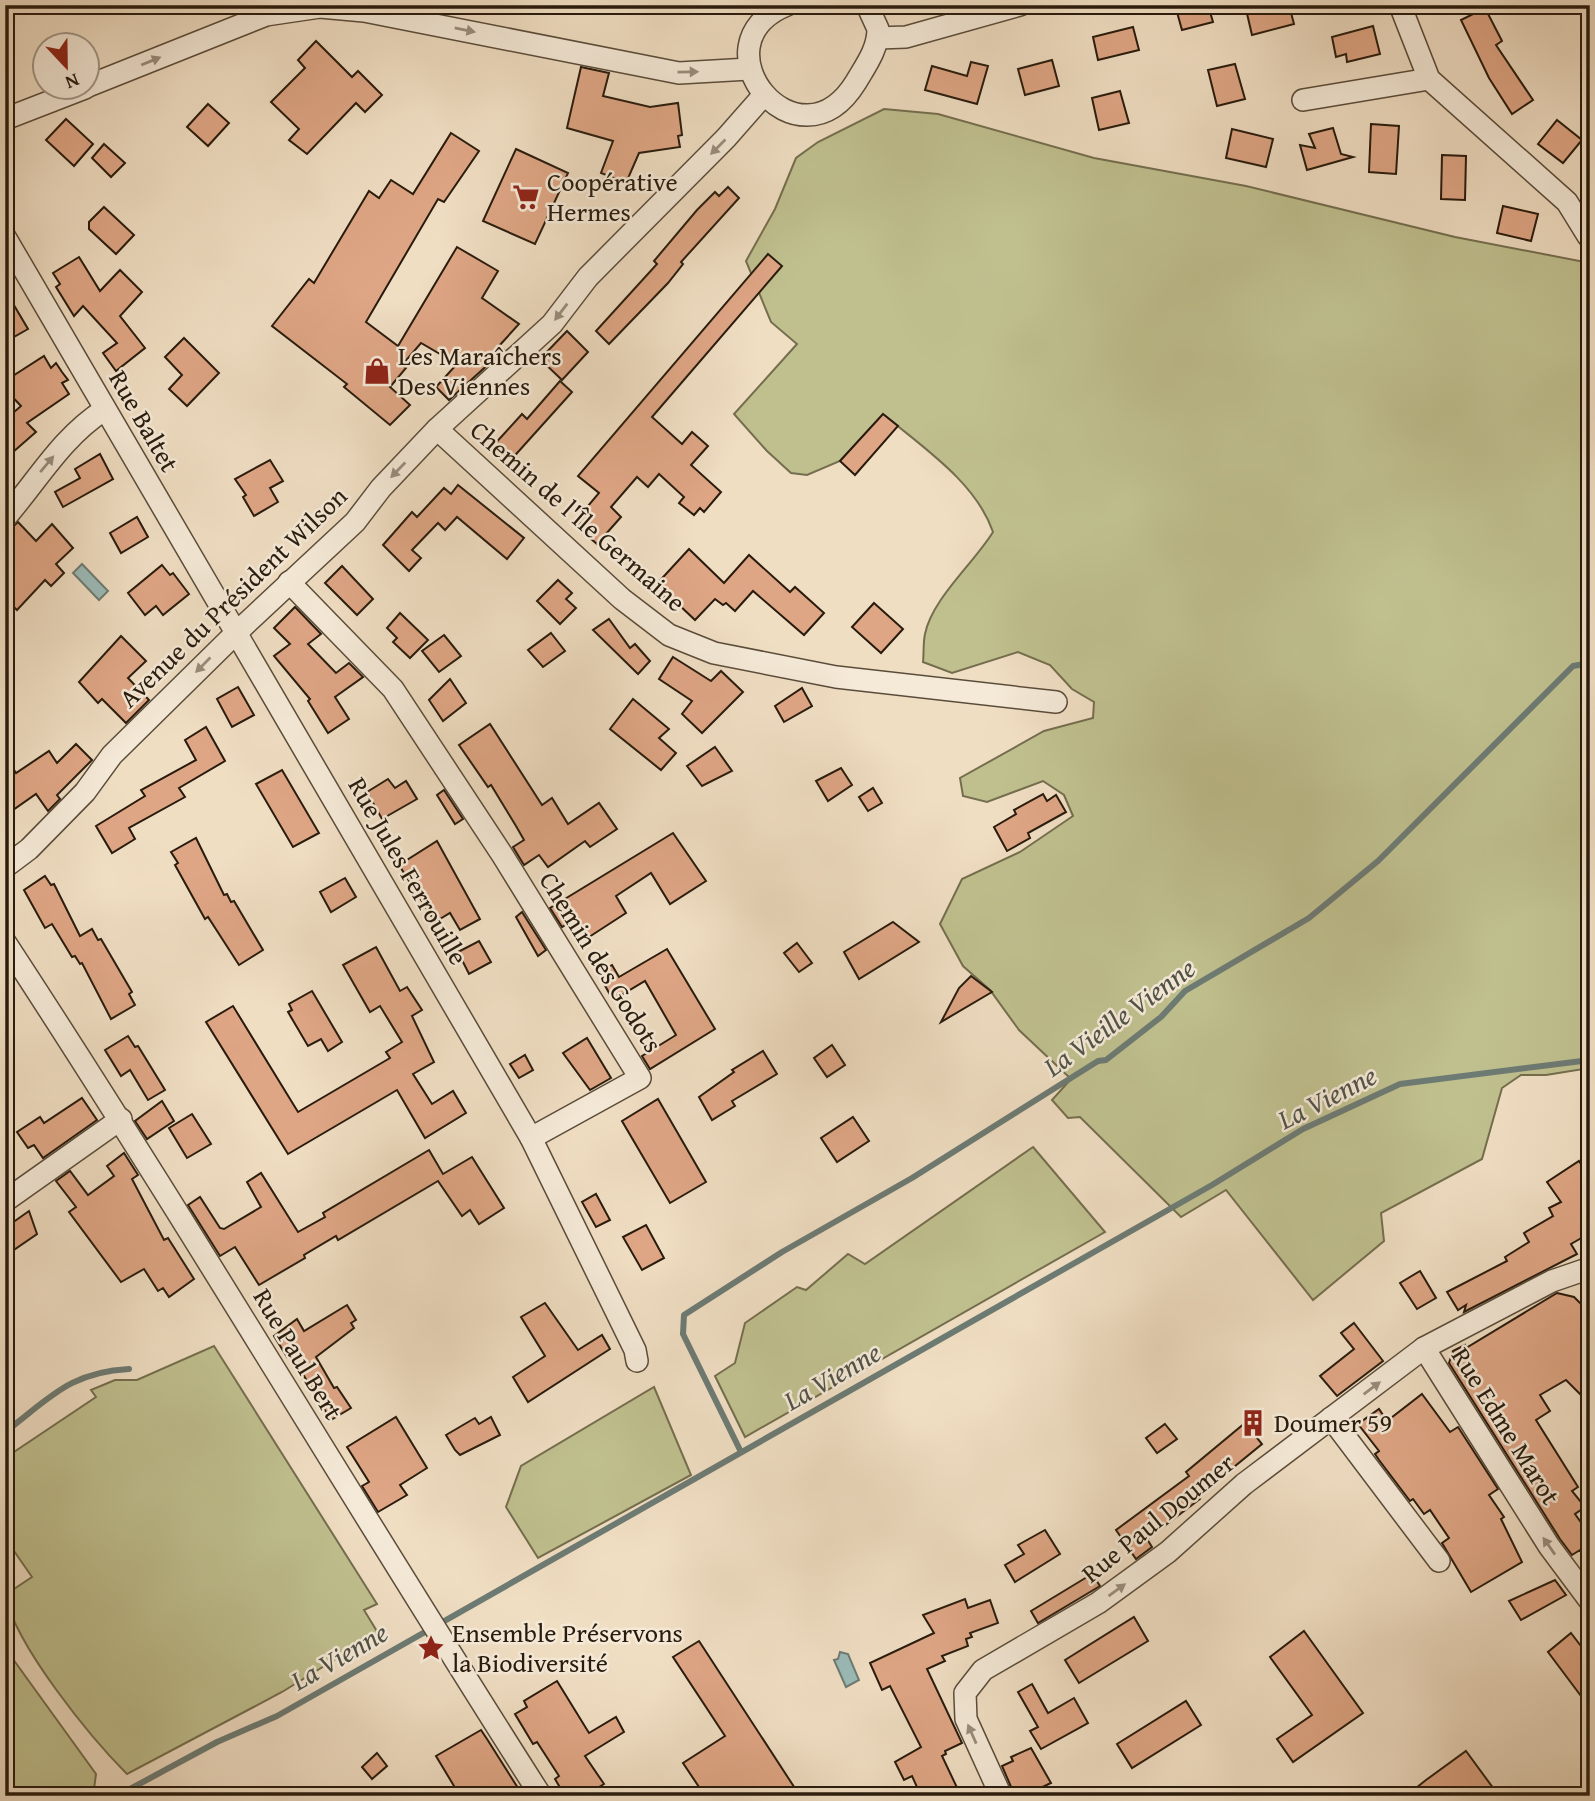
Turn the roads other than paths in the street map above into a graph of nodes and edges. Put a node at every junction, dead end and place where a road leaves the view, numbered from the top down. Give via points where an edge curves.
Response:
1 (787, 5) edge
2 (867, 5) edge
3 (1020, 5) edge
4 (1400, 5) edge
5 (763, 13) edge
6 (878, 38) junction
7 (750, 69) junction
8 (1429, 79) junction
9 (102, 81) edge
10 (763, 96) junction
11 (1303, 100) dead end
12 (48, 102) edge
13 (5, 119) edge
14 (1588, 236) dead end
15 (5, 237) edge
16 (104, 410) junction
17 (437, 429) junction
18 (5, 518) edge
19 (289, 582) junction
20 (236, 633) junction
21 (1056, 702) dead end
22 (5, 867) edge
23 (5, 942) edge
24 (121, 1119) junction
25 (531, 1138) junction
26 (5, 1201) edge
27 (1586, 1276) edge
28 (1424, 1348) junction
29 (637, 1361) dead end
30 (1331, 1418) junction
31 (1439, 1561) dead end
32 (1590, 1601) edge
33 (541, 1796) edge
34 (1001, 1796) edge

1 - 5 street
2 - 6 street
3 - 6 street via 906,37
4 - 8 street
5 - 7 street via 749,52
6 - 10 street via 849,93 831,108 810,114 788,112
9 -> 7 street via 266,15 320,6 679,73
7 - 10 street
8 - 11 street
8 - 14 street via 1567,202
10 -> 17 street, Avenue du Président Wilson via 588,278 552,324
12 - 13 street
15 - 16 street, Rue Baltet
18 -> 16 street via 44,466
16 - 20 street, Rue Baltet
17 -> 19 street, Avenue du Président Wilson via 380,488 355,523
17 - 21 street, Chemin de l'Île Germaine via 622,599 669,635 714,653 836,677
19 - 20 street, Avenue du Président Wilson
19 - 25 street, Chemin des Godots via 393,689 640,1078
20 -> 22 street, Avenue du Président Wilson via 112,755 85,792 29,849
20 - 25 street, Rue Jules Ferrouille
23 - 24 street, Rue Paul Bert
24 - 26 street
24 - 33 street, Rue Paul Bert
25 - 29 street
27 - 28 street, Rue Paul Doumer via 1552,1281
30 -> 28 street, Rue Paul Doumer
32 -> 28 street, Rue Edme Marot via 1549,1546
30 - 31 street
34 -> 30 street, Rue Paul Doumer via 966,1719 965,1693 982,1670 1118,1589

